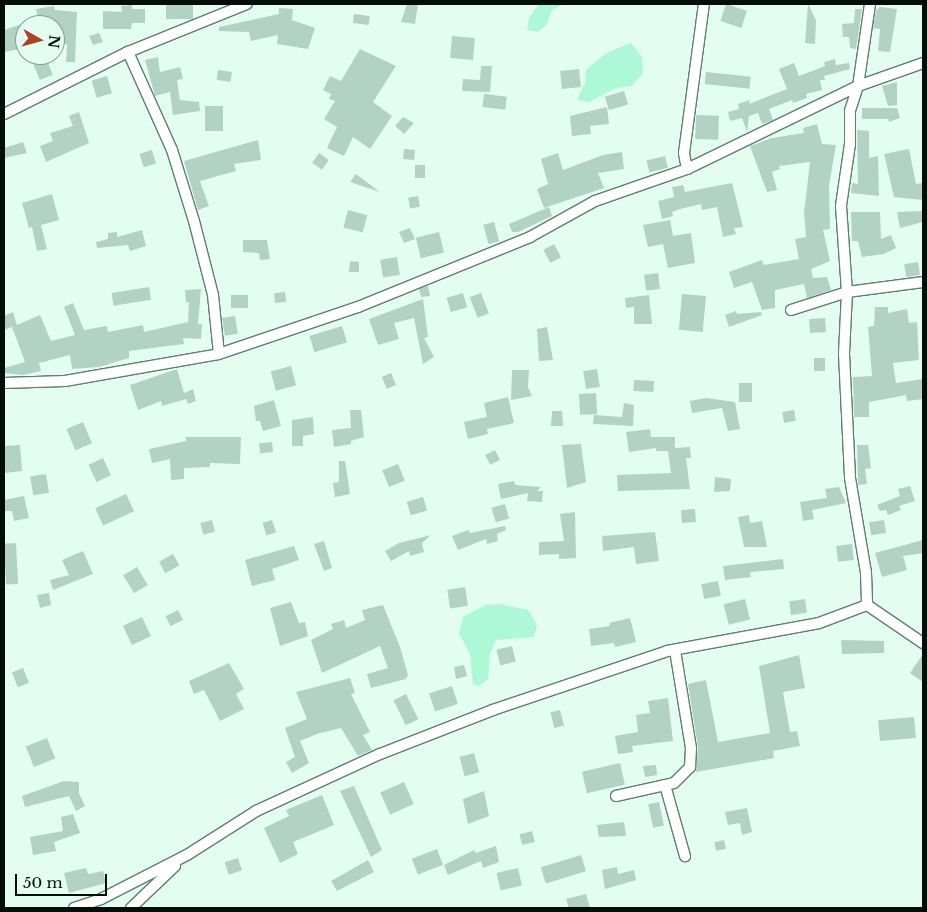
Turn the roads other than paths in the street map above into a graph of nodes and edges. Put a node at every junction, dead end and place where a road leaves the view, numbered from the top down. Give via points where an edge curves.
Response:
1 (246, 4) edge
2 (704, 4) edge
3 (870, 4) edge
4 (128, 52) junction
5 (923, 63) edge
6 (858, 86) junction
7 (4, 114) edge
8 (687, 168) junction
9 (923, 282) edge
10 (847, 292) junction
11 (792, 310) dead end
12 (219, 354) junction
13 (4, 383) edge
14 (868, 605) junction
15 (923, 643) edge
16 (675, 650) junction
17 (665, 785) junction
18 (616, 796) dead end
19 (188, 855) junction
20 (684, 856) dead end
21 (74, 908) edge
22 (131, 908) edge

1 - 4 street
2 - 8 street via 684,153
3 - 6 street
4 - 7 street
4 - 12 street via 172,150 194,221 213,295
5 - 6 street
6 - 8 street
6 - 10 street via 850,111 850,144 841,206
8 - 12 street via 595,200 530,237 358,307
9 - 10 street
10 - 11 street
10 - 14 street via 844,354 849,469 866,572
12 - 13 street via 65,381
14 - 15 street
14 - 16 street via 820,623
16 - 17 street via 691,748 690,767 685,776
16 - 19 street via 553,688 380,754 256,811
17 - 18 street
17 - 20 street
19 - 21 street via 101,899
19 - 22 street

